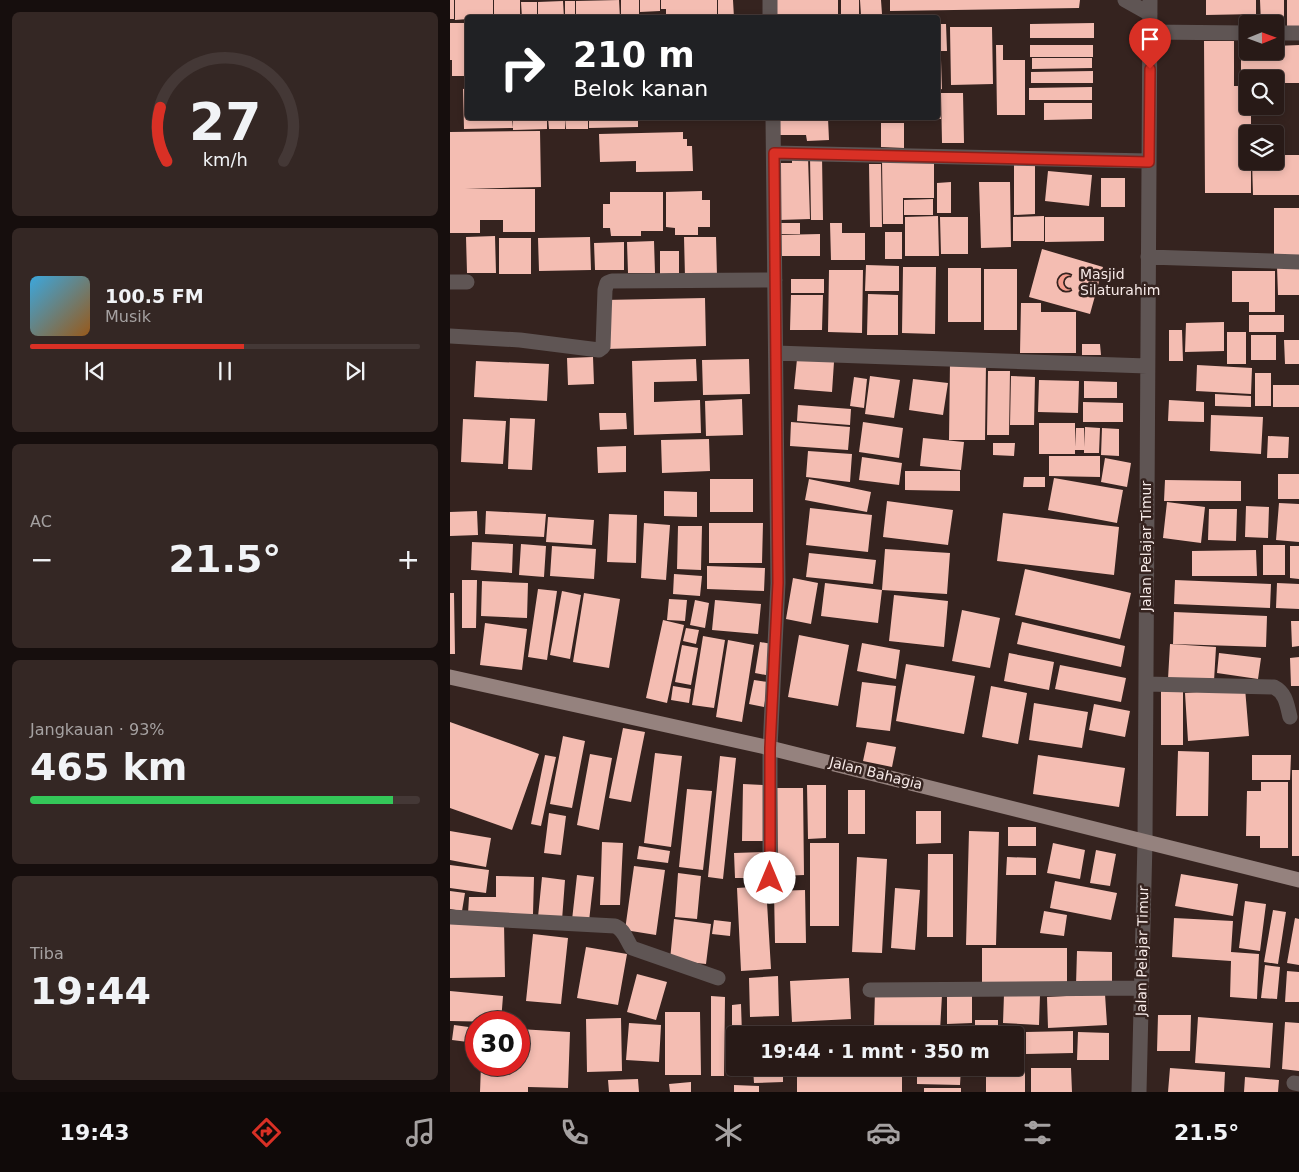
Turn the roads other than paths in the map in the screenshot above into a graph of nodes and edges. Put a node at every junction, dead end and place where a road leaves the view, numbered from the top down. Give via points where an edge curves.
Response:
1 (770, 0) edge
2 (1125, 0) edge
3 (1150, 7) edge
4 (770, 15) edge
5 (1150, 32) junction
6 (1239, 33) edge
7 (1284, 33) edge
8 (1299, 33) edge
9 (773, 120) edge
10 (774, 153) junction
11 (1149, 162) junction
12 (1148, 257) junction
13 (1299, 262) edge
14 (775, 280) junction
15 (450, 282) edge
16 (467, 282) dead end
17 (450, 336) edge
18 (776, 353) junction
19 (1147, 366) junction
20 (450, 677) edge
21 (1146, 684) junction
22 (1290, 717) dead end
23 (770, 748) junction
24 (1145, 841) junction
25 (770, 878) dead end
26 (1299, 880) edge
27 (450, 917) edge
28 (718, 978) dead end
29 (1141, 988) junction
30 (870, 990) dead end
31 (1139, 1092) edge

1 - 4 street
2 - 3 street
3 - 5 street, Jalan Pelajar Timur
5 - 6 street
5 - 11 street, Jalan Pelajar Timur
7 - 8 street
9 - 10 street
10 - 11 street
10 - 14 street
11 - 12 street, Jalan Pelajar Timur
12 - 13 street
12 - 19 street, Jalan Pelajar Timur
14 - 17 street via 607,283 603,347 600,350 520,340
14 - 18 street
15 - 16 street
18 - 19 street
18 - 23 street via 778,583
19 - 21 street, Jalan Pelajar Timur
20 - 23 main road, Jalan Bahagia
21 - 22 street via 1274,687 1286,700
21 - 24 street, Jalan Pelajar Timur
23 - 24 main road, Jalan Bahagia
23 - 25 street
24 - 26 main road, Jalan Bahagia
24 - 29 street, Jalan Pelajar Timur
27 - 28 street via 614,926 620,928 632,948
29 - 30 street
29 - 31 street, Jalan Pelajar Timur

